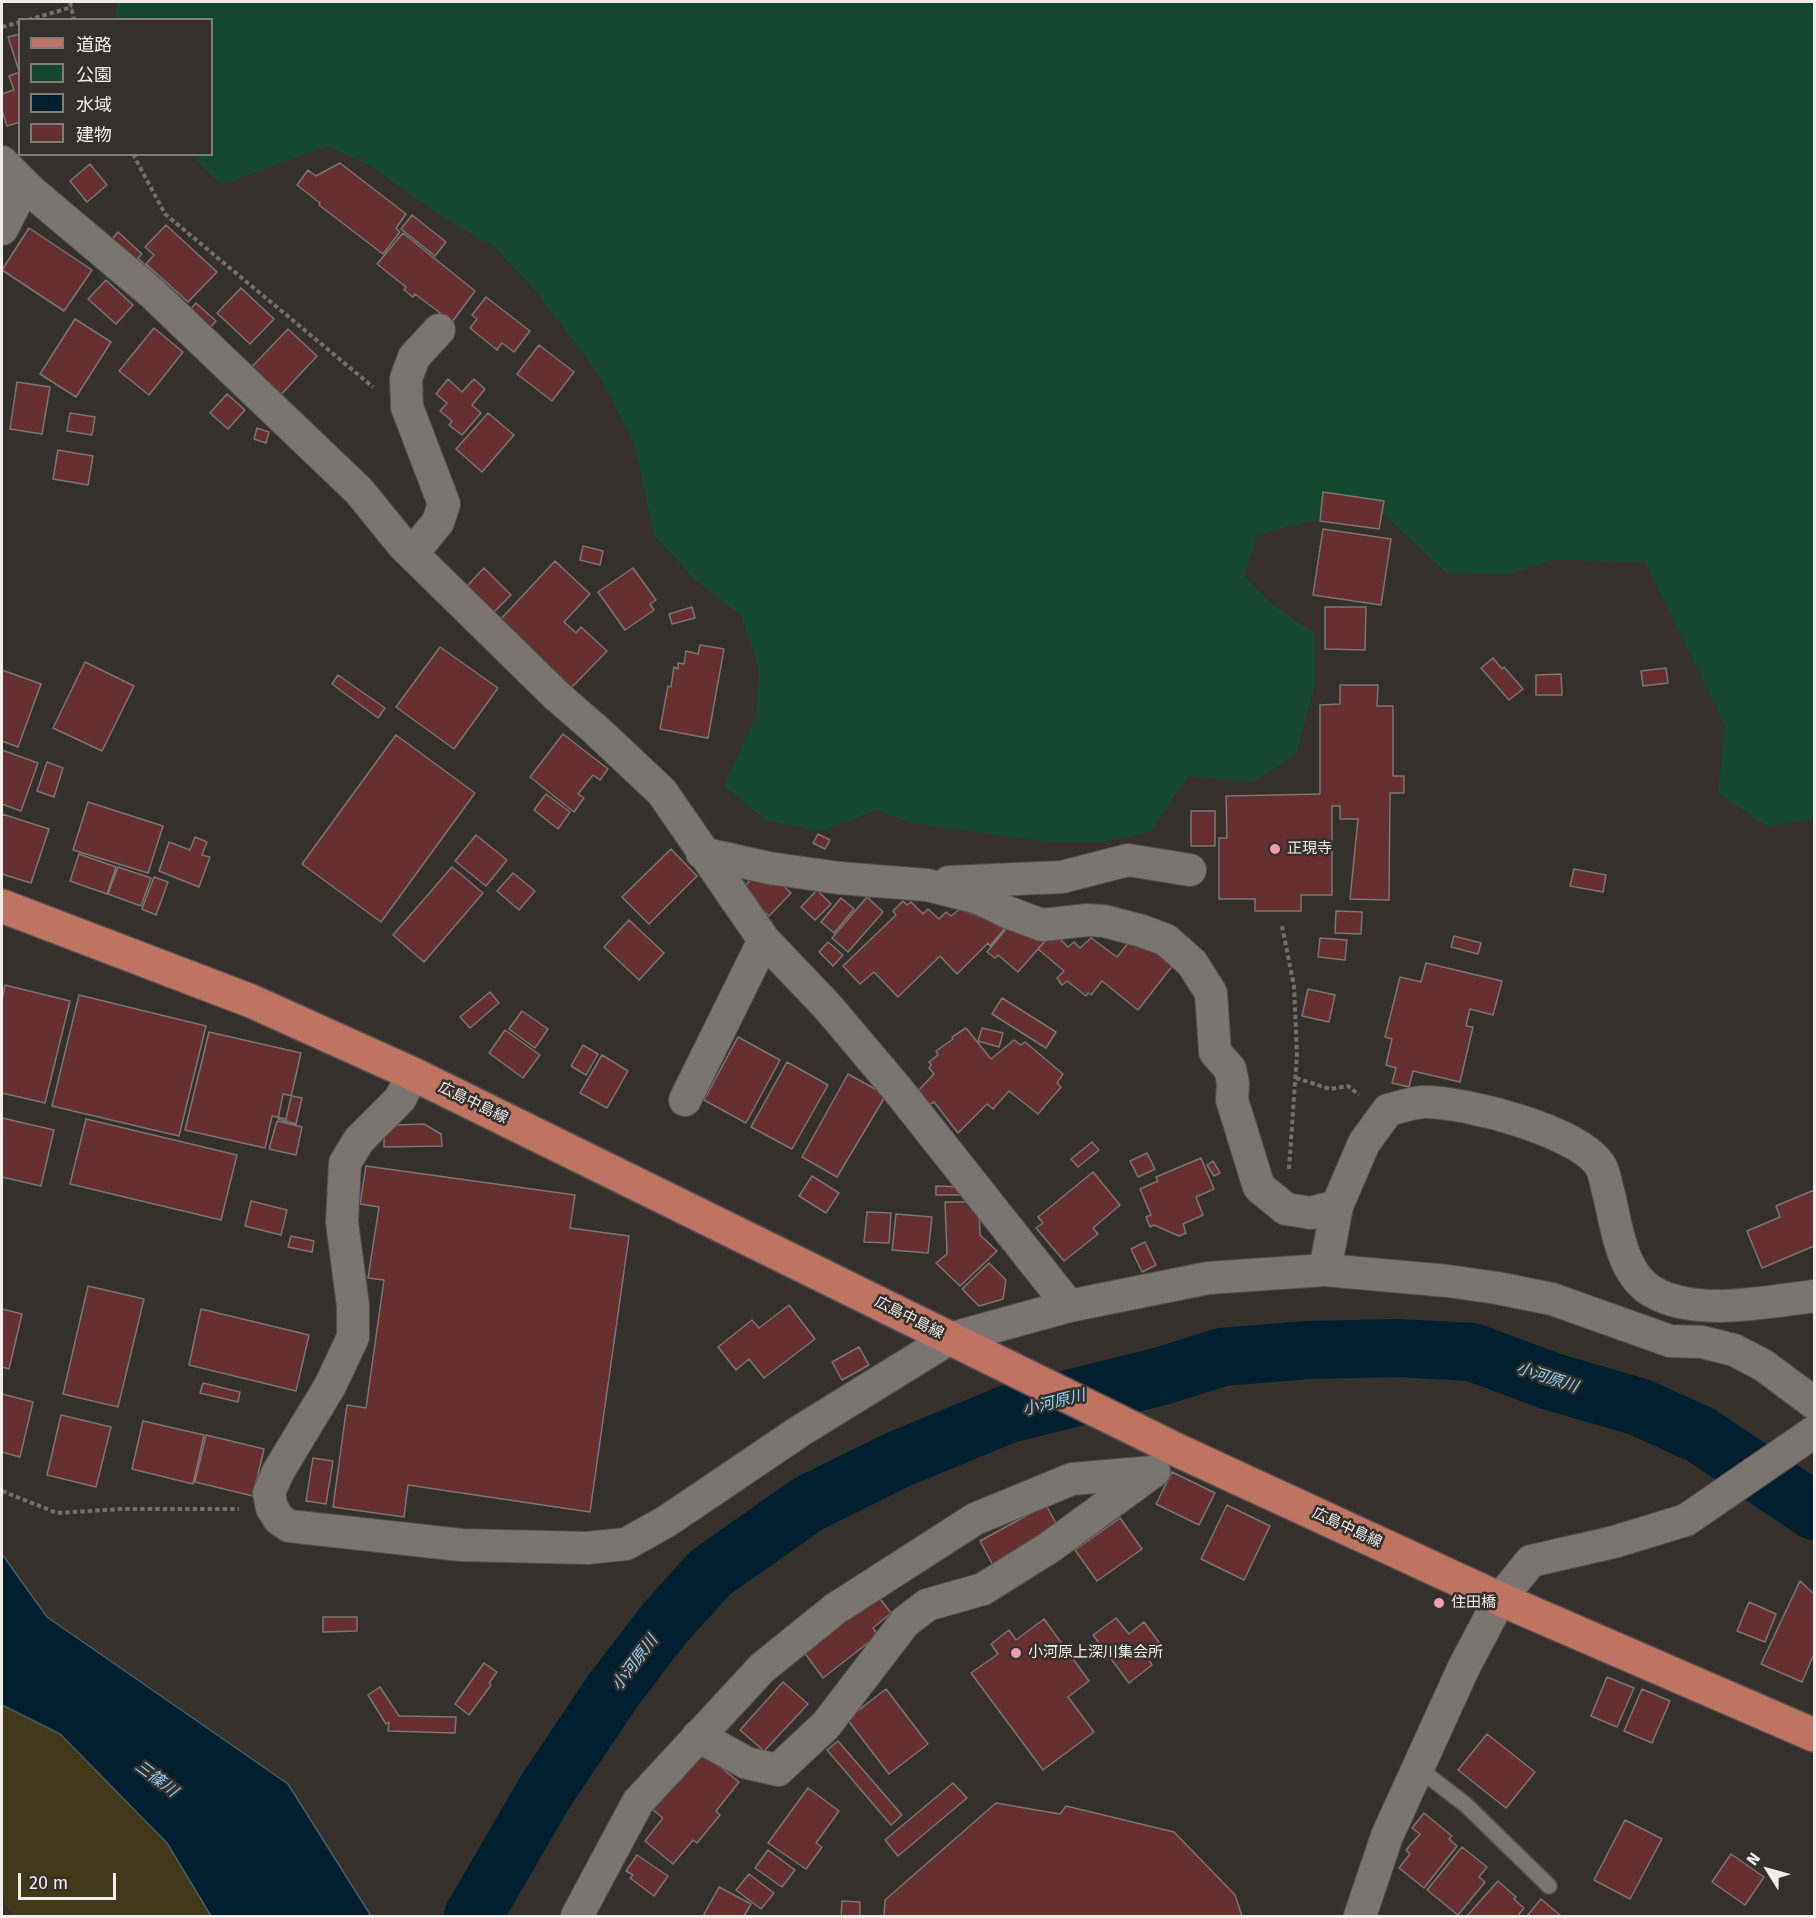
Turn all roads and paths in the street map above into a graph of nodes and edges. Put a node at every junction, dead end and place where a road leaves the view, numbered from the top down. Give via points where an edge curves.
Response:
1 (71, 4) edge
2 (33, 18) edge
3 (18, 23) edge
4 (2, 27) edge
5 (134, 156) edge
6 (4, 164) edge
7 (2, 229) edge
8 (438, 330) dead end
9 (407, 407) junction
10 (412, 554) junction
11 (702, 853) junction
12 (1190, 870) dead end
13 (897, 884) junction
14 (2, 906) edge
15 (1282, 926) dead end
16 (764, 940) junction
17 (413, 1074) junction
18 (1296, 1077) junction
19 (685, 1100) dead end
20 (1384, 1115) junction
21 (1337, 1206) junction
22 (1286, 1209) junction
23 (1324, 1270) junction
24 (1815, 1296) edge
25 (1069, 1306) junction
26 (962, 1345) junction
27 (1815, 1403) edge
28 (1815, 1432) edge
29 (1165, 1455) junction
30 (2, 1491) edge
31 (272, 1508) junction
32 (1500, 1599) junction
33 (1815, 1735) edge
34 (698, 1736) junction
35 (1418, 1768) junction
36 (1549, 1886) dead end
37 (577, 1917) edge
38 (1360, 1917) edge

1 - 2 path
3 - 4 path
5 - 9 path via 165,214 384,396
6 - 7 street via 17,200
6 - 10 street via 152,294 359,491
8 - 9 street via 414,357 406,379
9 - 10 street via 444,504 438,522
10 - 11 street via 556,696 662,792
11 - 13 street via 770,868
11 - 16 street
12 - 13 street via 1128,860 1062,878
13 - 22 street via 927,885 979,898 1042,925 1104,921 1166,940 1192,963 1211,993 1215,1052 1230,1069 1232,1100 1259,1187
14 - 17 main road, 広島中島線 via 251,1001
15 - 18 path via 1294,986
16 - 19 street
16 - 25 street via 827,1006 898,1090
17 - 26 main road, 広島中島線
17 - 31 street via 400,1099 359,1140 345,1163 342,1222 353,1337 330,1386 278,1472 269,1493
18 - 20 path via 1330,1089 1348,1086
18 - 22 path
20 - 21 street via 1364,1143
20 - 24 street via 1388,1110 1422,1102 1458,1106 1527,1123 1572,1141 1593,1156 1602,1169 1624,1254 1634,1276 1671,1301 1742,1305
21 - 22 street via 1311,1213
21 - 23 street
23 - 25 street via 1208,1278
23 - 27 street via 1448,1281 1552,1299 1670,1341 1702,1342 1734,1350 1764,1365
25 - 26 street
26 - 29 main road, 広島中島線
26 - 31 street via 800,1431 667,1521 626,1544 586,1548 461,1545 290,1526
28 - 32 street via 1686,1520 1532,1561
29 - 32 main road, 広島中島線
29 - 34 street via 1072,1479 975,1519 835,1609 762,1668
29 - 34 street via 1050,1547 983,1589 927,1605 905,1622 826,1725 778,1770 747,1763
30 - 31 path via 57,1514 121,1509
32 - 33 main road, 広島中島線
32 - 35 street
34 - 37 street via 638,1802
35 - 36 lane via 1466,1805
35 - 38 street via 1388,1836

